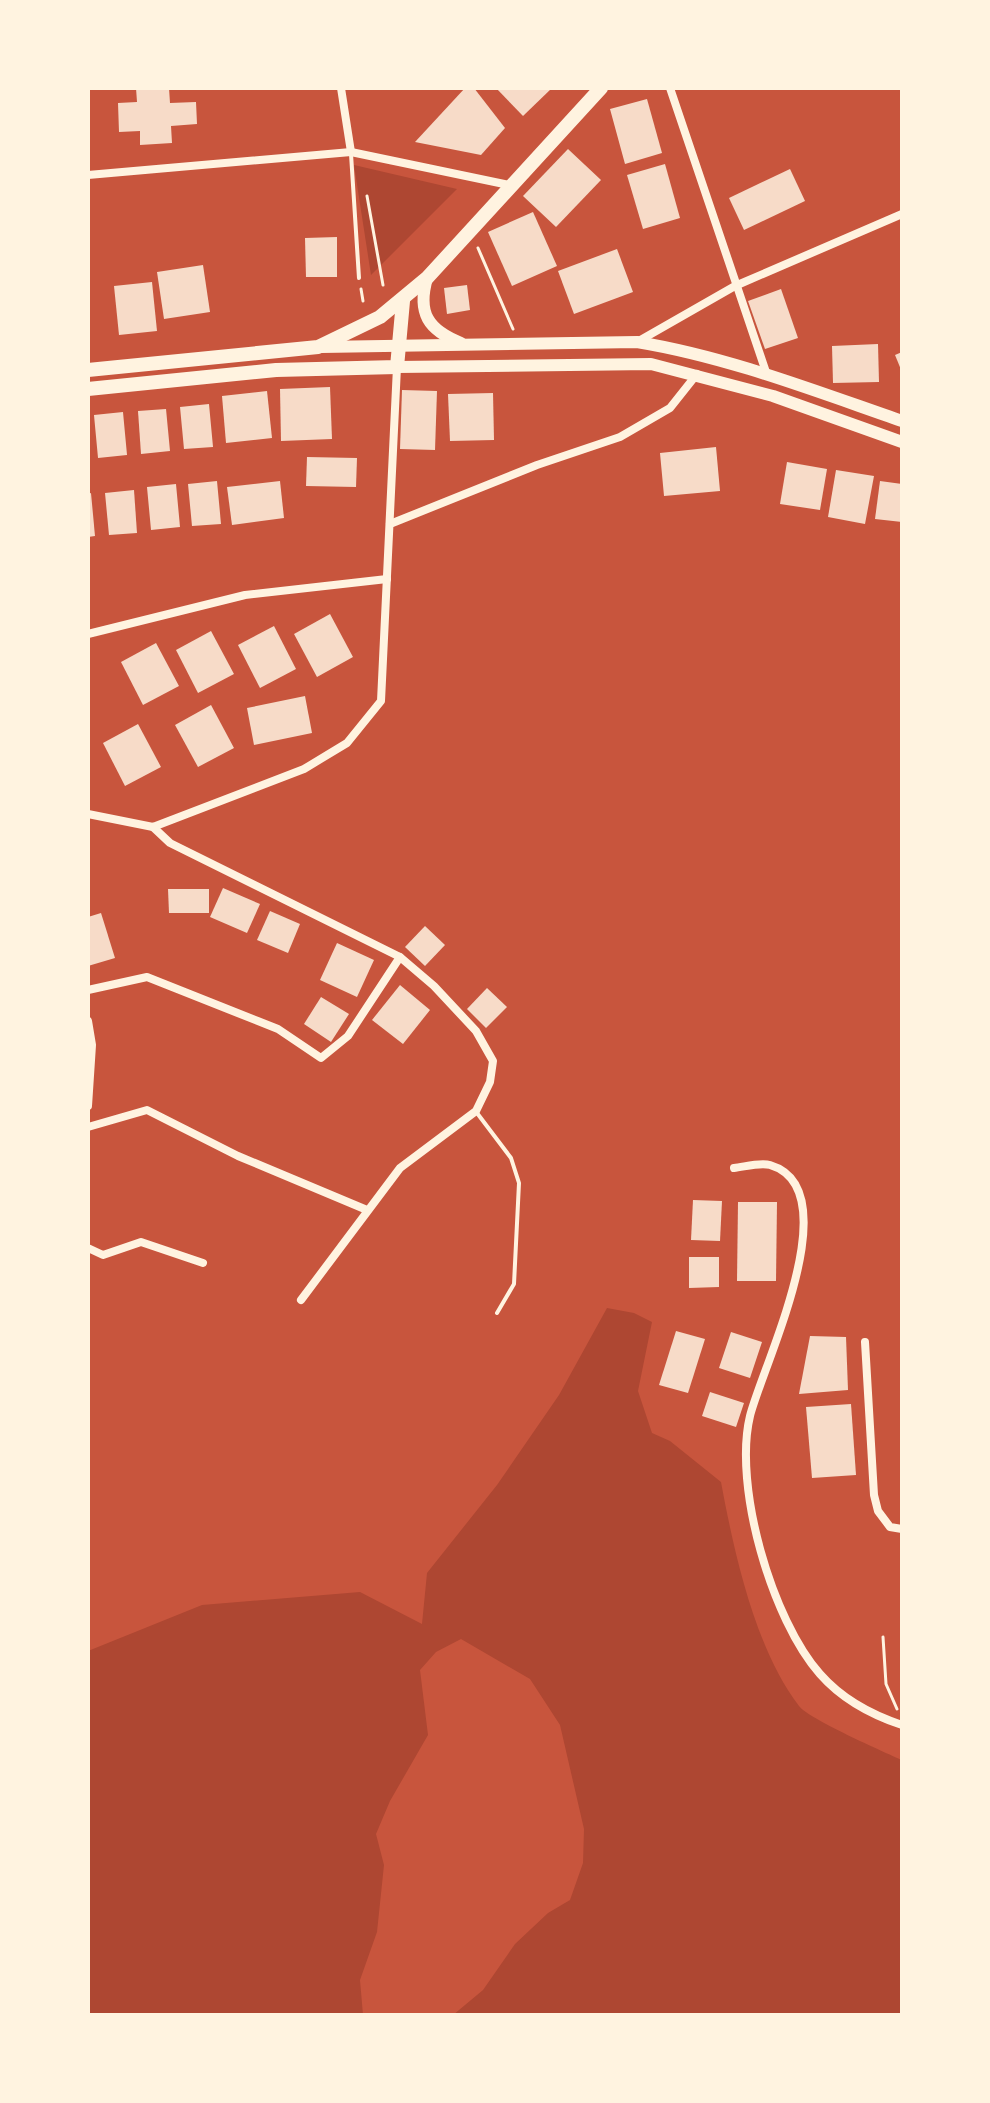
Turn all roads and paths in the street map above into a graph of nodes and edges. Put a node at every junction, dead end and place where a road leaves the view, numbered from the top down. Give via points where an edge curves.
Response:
1 (341, 88) edge
2 (601, 88) edge
3 (670, 88) edge
4 (351, 152) junction
5 (88, 175) edge
6 (509, 185) junction
7 (365, 189) dead end
8 (902, 214) edge
9 (470, 230) junction
10 (359, 278) dead end
11 (427, 278) junction
12 (383, 285) dead end
13 (735, 286) junction
14 (403, 301) junction
15 (637, 342) junction
16 (519, 345) junction
17 (468, 346) junction
18 (318, 347) junction
19 (397, 348) junction
20 (397, 367) junction
21 (88, 370) edge
22 (697, 374) junction
23 (768, 375) junction
24 (88, 389) edge
25 (902, 421) edge
26 (902, 442) edge
27 (390, 524) junction
28 (387, 579) junction
29 (88, 634) edge
30 (88, 814) edge
31 (153, 827) junction
32 (400, 957) junction
33 (88, 990) edge
34 (88, 1021) edge
35 (88, 1106) edge
36 (476, 1111) junction
37 (88, 1127) edge
38 (734, 1168) dead end
39 (367, 1210) junction
40 (88, 1248) edge
41 (203, 1263) dead end
42 (301, 1300) dead end
43 (497, 1313) dead end
44 (865, 1342) dead end
45 (902, 1529) edge
46 (883, 1637) dead end
47 (902, 1722) edge

1 - 4 street
2 - 6 main road
3 - 13 street
4 - 5 street
4 - 6 street
4 - 10 lane
6 - 9 main road
7 - 12 path
8 - 13 street
9 - 11 main road
9 - 16 path
11 - 14 main road
11 - 17 main road via 423,312 441,333
13 - 15 street
13 - 23 street
14 - 18 main road
14 - 19 main road
15 - 16 main road
15 - 23 main road
16 - 17 main road
17 - 19 main road
18 - 19 main road
18 - 21 main road
19 - 20 main road
20 - 22 main road via 651,364
20 - 24 main road via 276,370
20 - 27 street
22 - 26 main road
22 - 27 street via 670,408 620,437
23 - 25 main road
27 - 28 street
28 - 29 street via 245,595
28 - 31 street via 381,701 347,743 304,769
30 - 31 street
31 - 32 street via 170,843
32 - 33 street via 348,1036 321,1058 278,1029 147,977
32 - 36 street via 476,1031 493,1061
34 - 35 street
36 - 39 street via 400,1168
36 - 43 lane via 511,1158 519,1183 514,1284
37 - 39 street via 147,1110 238,1156
38 - 47 street via 768,1164 791,1177 802,1200 802,1241 781,1333 749,1417 748,1510 778,1600 820,1674 855,1703
39 - 42 street
40 - 41 street via 103,1255 141,1242
44 - 45 street via 874,1495 890,1527
46 - 47 path via 886,1684

